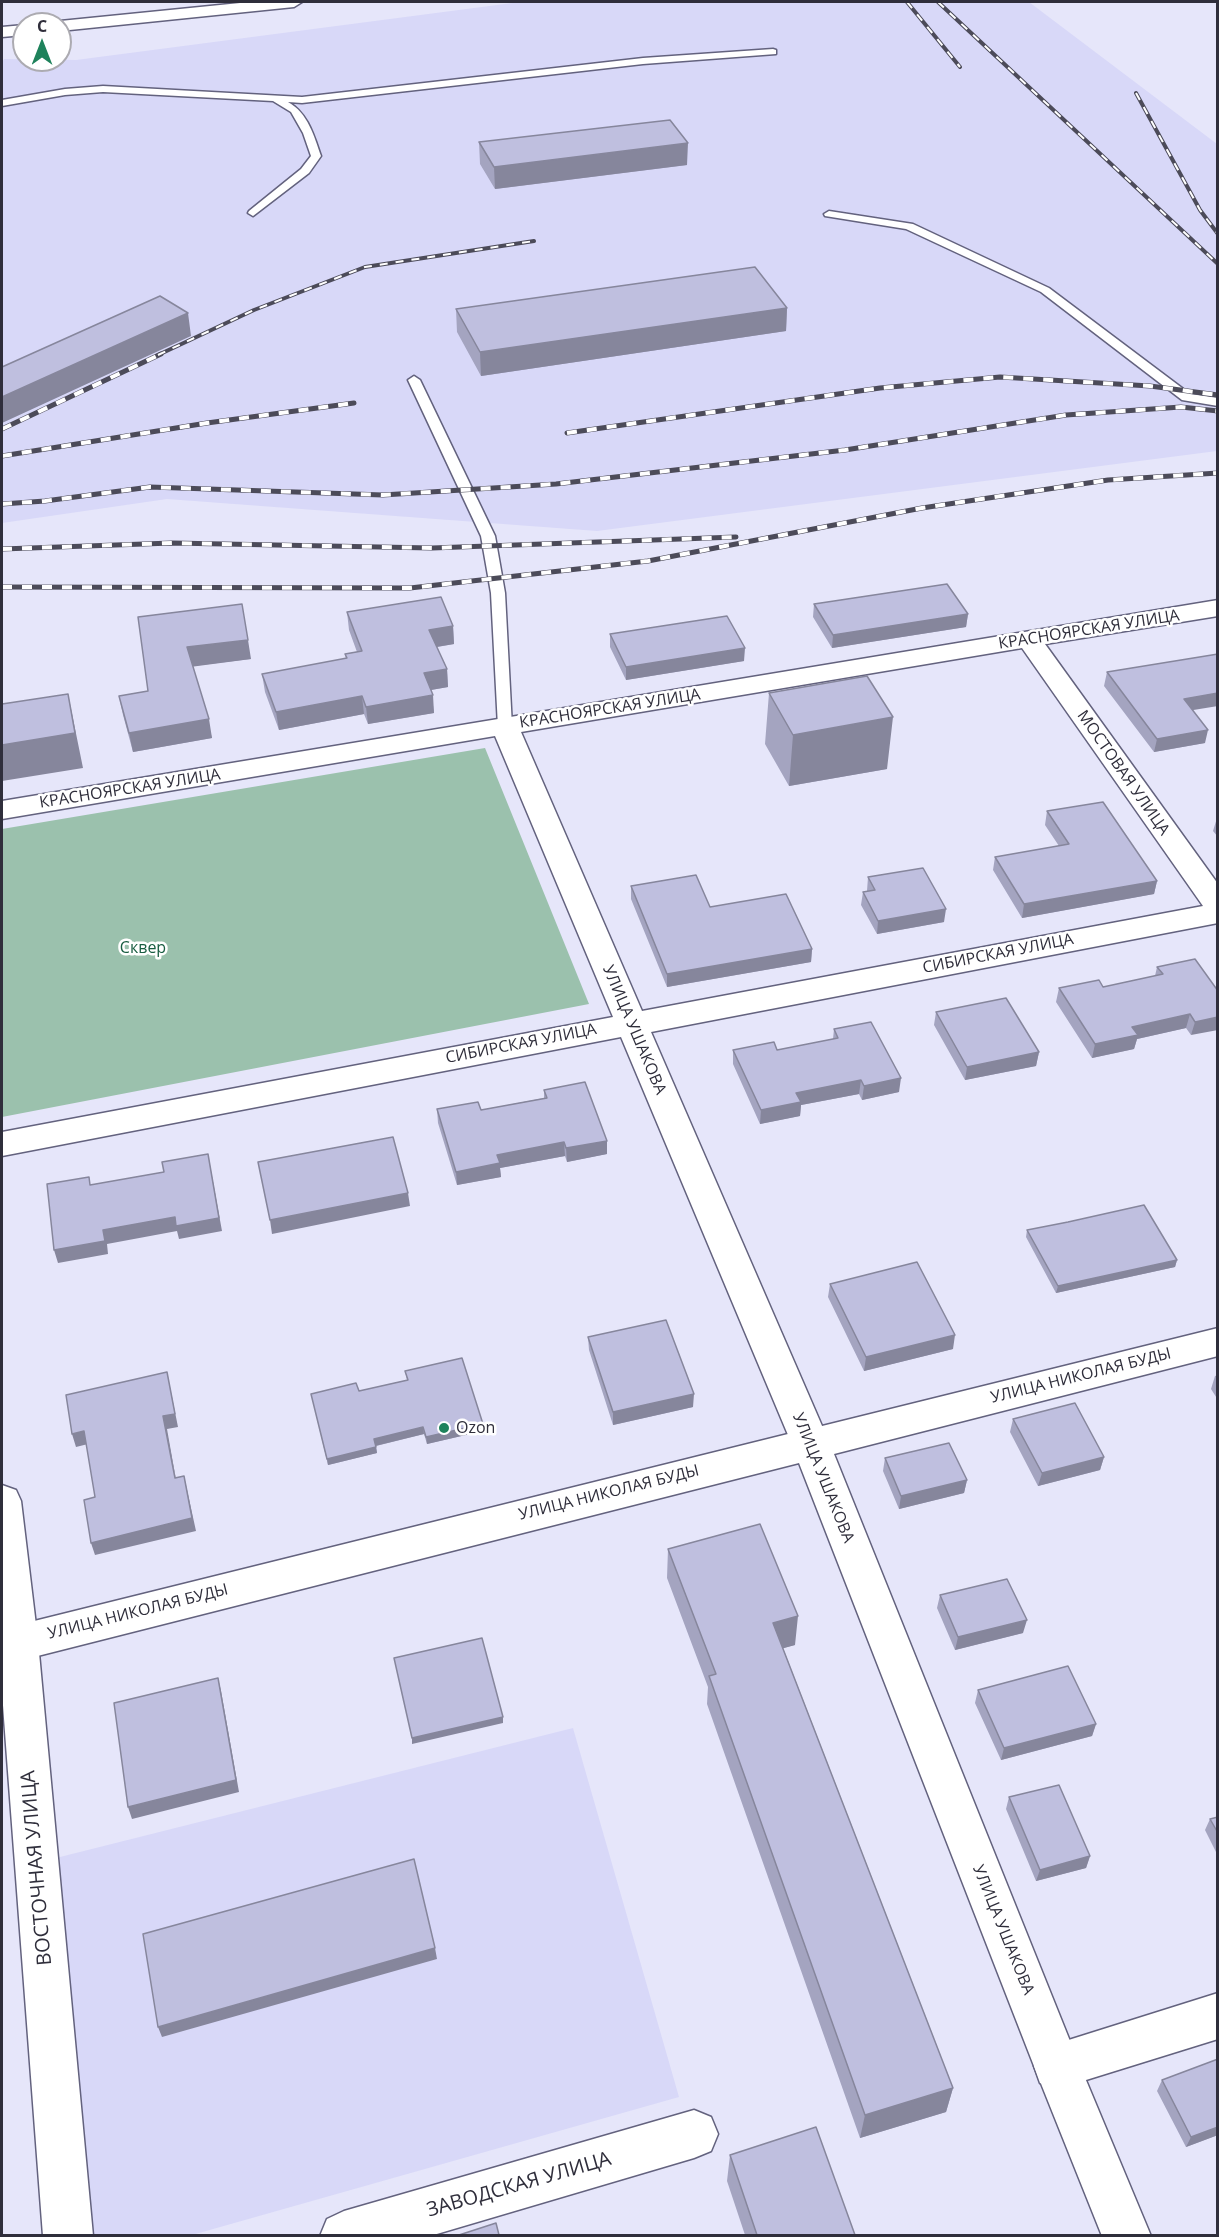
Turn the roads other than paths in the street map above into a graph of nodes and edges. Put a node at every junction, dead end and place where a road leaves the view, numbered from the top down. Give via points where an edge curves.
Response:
1 (294, 2) edge
2 (72, 25) edge
3 (773, 52) dead end
4 (276, 99) junction
5 (2, 103) edge
6 (253, 213) dead end
7 (829, 214) dead end
8 (414, 380) dead end
9 (1218, 402) edge
10 (1218, 608) edge
11 (1029, 640) junction
12 (505, 727) junction
13 (2, 810) edge
14 (1218, 906) edge
15 (1218, 913) edge
16 (631, 1023) junction
17 (2, 1144) edge
18 (1218, 1342) edge
19 (810, 1442) junction
20 (2, 1502) edge
21 (10, 1644) edge
22 (1218, 2016) edge
23 (1057, 2066) junction
24 (694, 2134) dead end
25 (68, 2235) edge
26 (344, 2235) edge
27 (1127, 2235) edge

1 - 2 street
3 - 4 lane via 643,61 302,100
4 - 5 lane via 103,89
4 - 6 lane via 295,110 316,156 305,171
7 - 9 lane via 909,226 1045,290 1186,397
8 - 12 lane via 488,536 498,593
10 - 11 street, КРАСНОЯРСКАЯ УЛИЦА
11 - 12 street, КРАСНОЯРСКАЯ УЛИЦА
11 - 14 street, МОСТОВАЯ УЛИЦА
12 - 13 street, КРАСНОЯРСКАЯ УЛИЦА
12 - 16 street, УЛИЦА УШАКОВА
15 - 16 street, СИБИРСКАЯ УЛИЦА
16 - 17 street, СИБИРСКАЯ УЛИЦА
16 - 19 street, УЛИЦА УШАКОВА
18 - 19 street, УЛИЦА НИКОЛАЯ БУДЫ
19 - 21 street, УЛИЦА НИКОЛАЯ БУДЫ
19 - 23 street, УЛИЦА УШАКОВА
20 - 21 street, ВОСТОЧНАЯ УЛИЦА
21 - 25 street, ВОСТОЧНАЯ УЛИЦА
22 - 23 street
23 - 27 street, УЛИЦА УШАКОВА
24 - 26 street, ЗАВОДСКАЯ УЛИЦА

